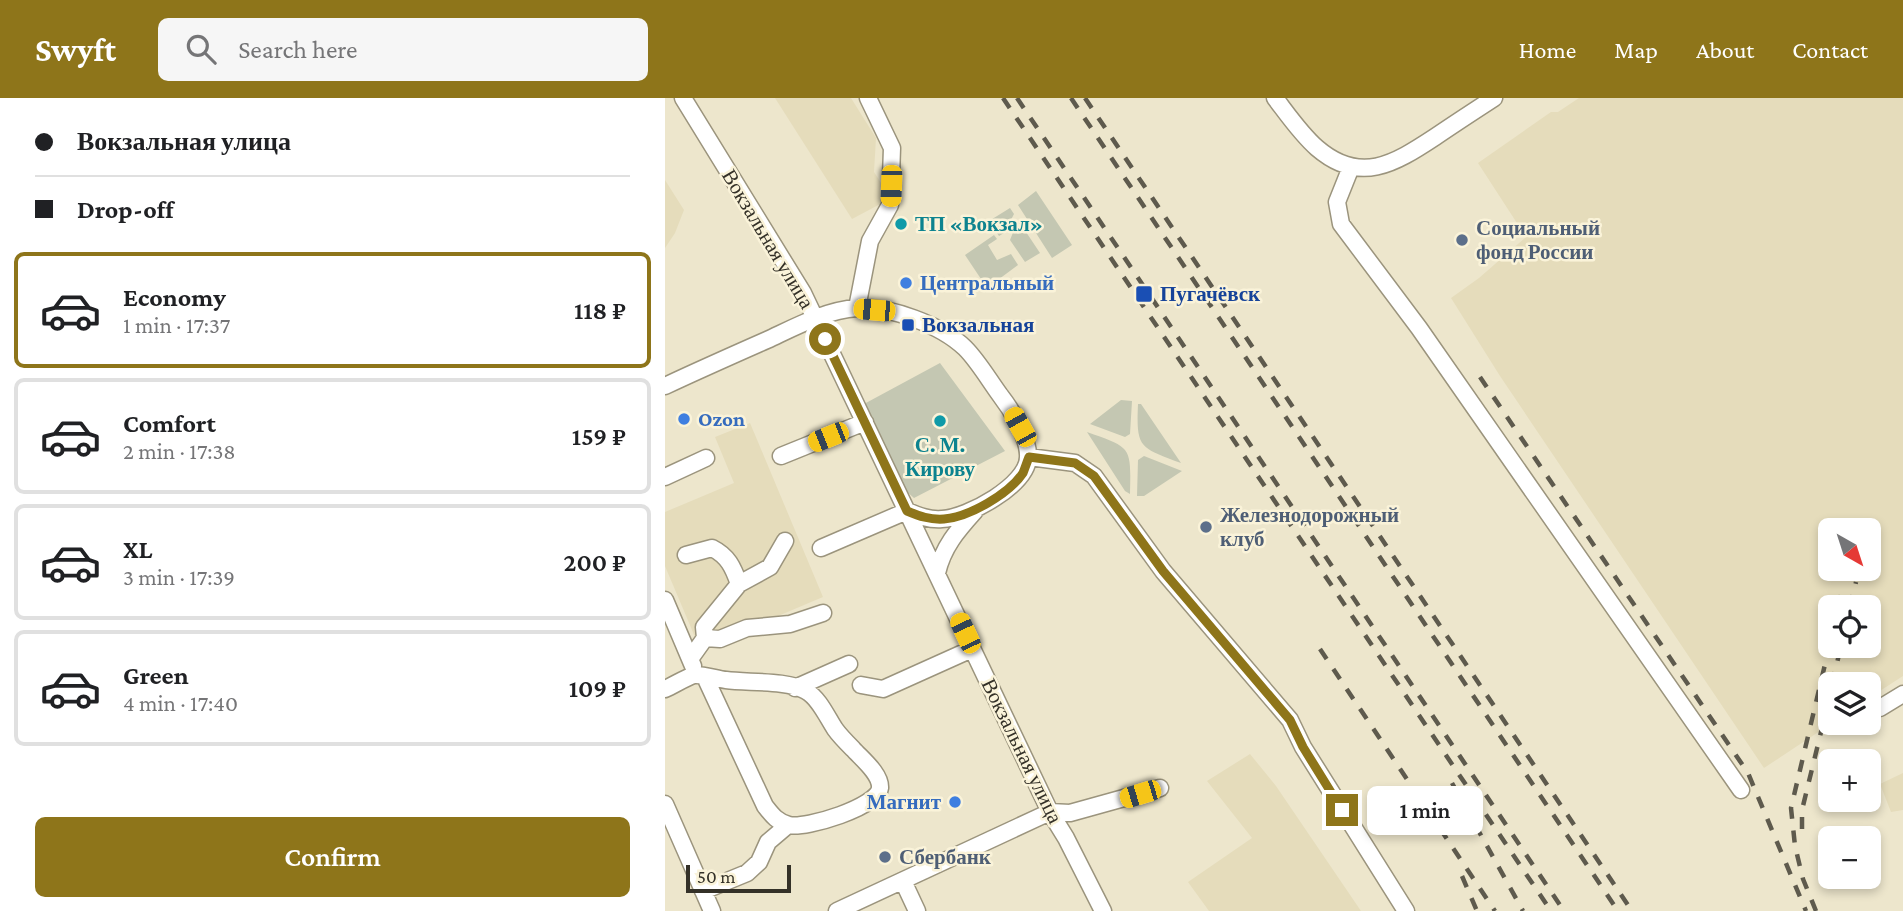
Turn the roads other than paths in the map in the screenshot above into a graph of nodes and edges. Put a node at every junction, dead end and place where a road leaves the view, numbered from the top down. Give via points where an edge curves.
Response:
1 (683, 98) edge
2 (868, 98) edge
3 (1275, 98) edge
4 (1494, 98) edge
5 (1351, 167) junction
6 (857, 308) junction
7 (815, 318) junction
8 (665, 386) edge
9 (865, 422) junction
10 (781, 456) dead end
11 (1029, 457) junction
12 (706, 458) dead end
13 (665, 477) edge
14 (977, 509) junction
15 (907, 511) junction
16 (785, 541) dead end
17 (821, 548) dead end
18 (686, 555) dead end
19 (937, 573) junction
20 (739, 584) junction
21 (665, 600) edge
22 (823, 613) dead end
23 (705, 638) junction
24 (972, 649) junction
25 (849, 664) dead end
26 (697, 670) junction
27 (861, 685) dead end
28 (795, 688) junction
29 (665, 689) edge
30 (1903, 694) edge
31 (1881, 707) edge
32 (1160, 788) dead end
33 (1741, 790) dead end
34 (665, 804) edge
35 (1050, 812) junction
36 (788, 825) junction
37 (903, 881) junction
38 (703, 891) junction
39 (712, 911) edge
40 (837, 911) edge
41 (916, 911) edge
42 (1103, 911) edge
43 (1406, 911) edge

1 - 7 street, Вокзальная улица
2 - 6 street via 892,148 890,205 870,241
3 - 5 street via 1316,148
4 - 5 street via 1403,158 1382,166
5 - 33 street via 1337,202 1341,224 1419,328
6 - 7 street
6 - 11 street via 891,311 933,326 965,347 1008,405
7 - 8 street
7 - 9 street, Вокзальная улица
9 - 10 street
9 - 15 street, Вокзальная улица
11 - 14 street via 1008,488
11 - 43 street via 1075,463 1094,476 1163,571 1290,720
12 - 13 street
14 - 15 street via 945,519
14 - 19 street via 941,554
15 - 17 street
15 - 19 street, Вокзальная улица
16 - 20 street via 770,567
18 - 20 street via 712,548 724,554
19 - 24 street, Вокзальная улица
20 - 23 street via 704,627
21 - 26 street
22 - 23 street via 790,624 747,628 720,639
23 - 26 street
24 - 27 street via 883,689
24 - 35 street, Вокзальная улица
25 - 28 street
26 - 28 street
26 - 29 street
26 - 36 street via 765,806 774,818
28 - 36 street via 816,700 880,785 879,792 858,807 825,820
30 - 31 street
32 - 35 street via 1070,813
34 - 38 street
35 - 37 street
35 - 42 street, Вокзальная улица
36 - 38 street via 768,842 759,862 747,873
37 - 40 street
37 - 41 street
38 - 39 street

